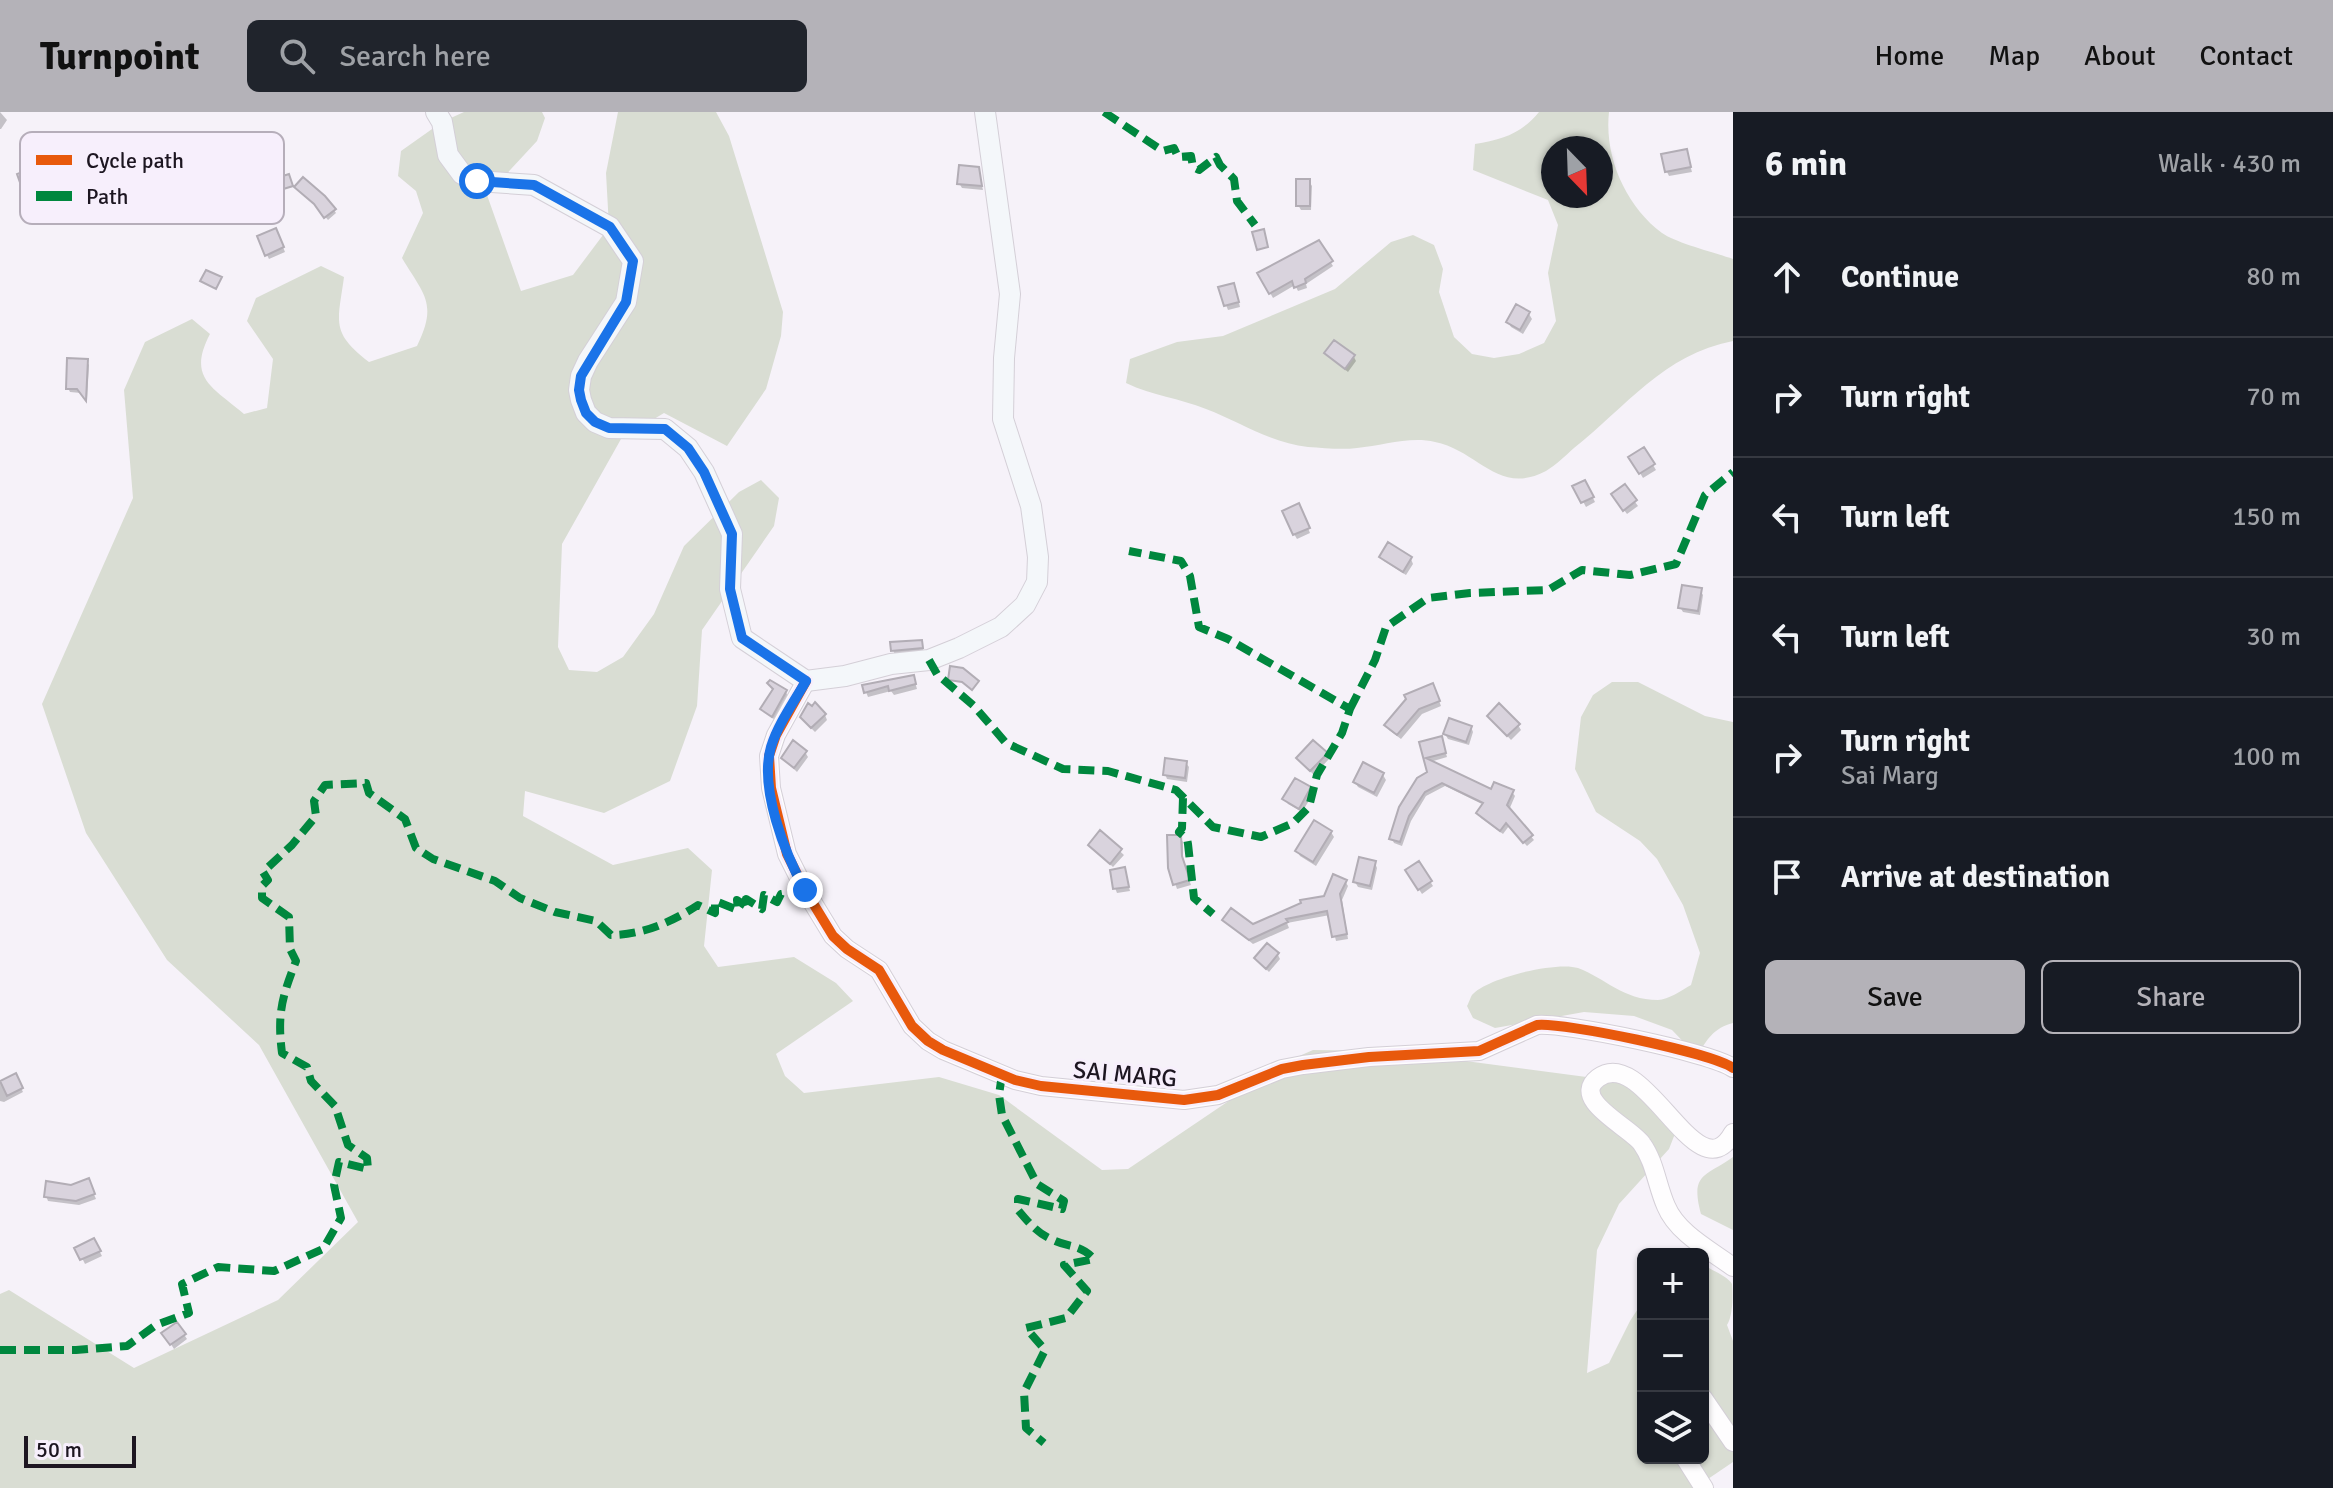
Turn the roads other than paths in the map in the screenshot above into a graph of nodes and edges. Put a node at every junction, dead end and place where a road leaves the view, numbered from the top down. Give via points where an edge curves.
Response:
1 (436, 112) edge
2 (985, 112) edge
3 (806, 681) junction
4 (1733, 1068) edge
5 (1733, 1133) edge
6 (1733, 1267) edge
7 (1709, 1407) edge
8 (1733, 1442) edge
9 (1689, 1464) edge
10 (1704, 1488) edge

1 - 3 main road via 448,155 462,174 477,181 534,185 610,227 633,261 626,302 581,376 586,413 609,428 665,429 688,448 732,534 730,589 742,638
2 - 3 main road via 1010,294 1003,419 1031,506 1037,582 1025,605 1001,627 959,648 929,660
3 - 4 street, SAI MARG via 769,756 779,828 793,867 833,936 879,970 906,1018 943,1050 1041,1086 1197,1099 1303,1065 1479,1051 1547,1024 1705,1056
5 - 6 street via 1722,1146 1701,1146 1629,1078 1604,1075 1592,1086 1596,1106 1633,1132 1650,1157 1669,1214
7 - 8 street
9 - 10 street

